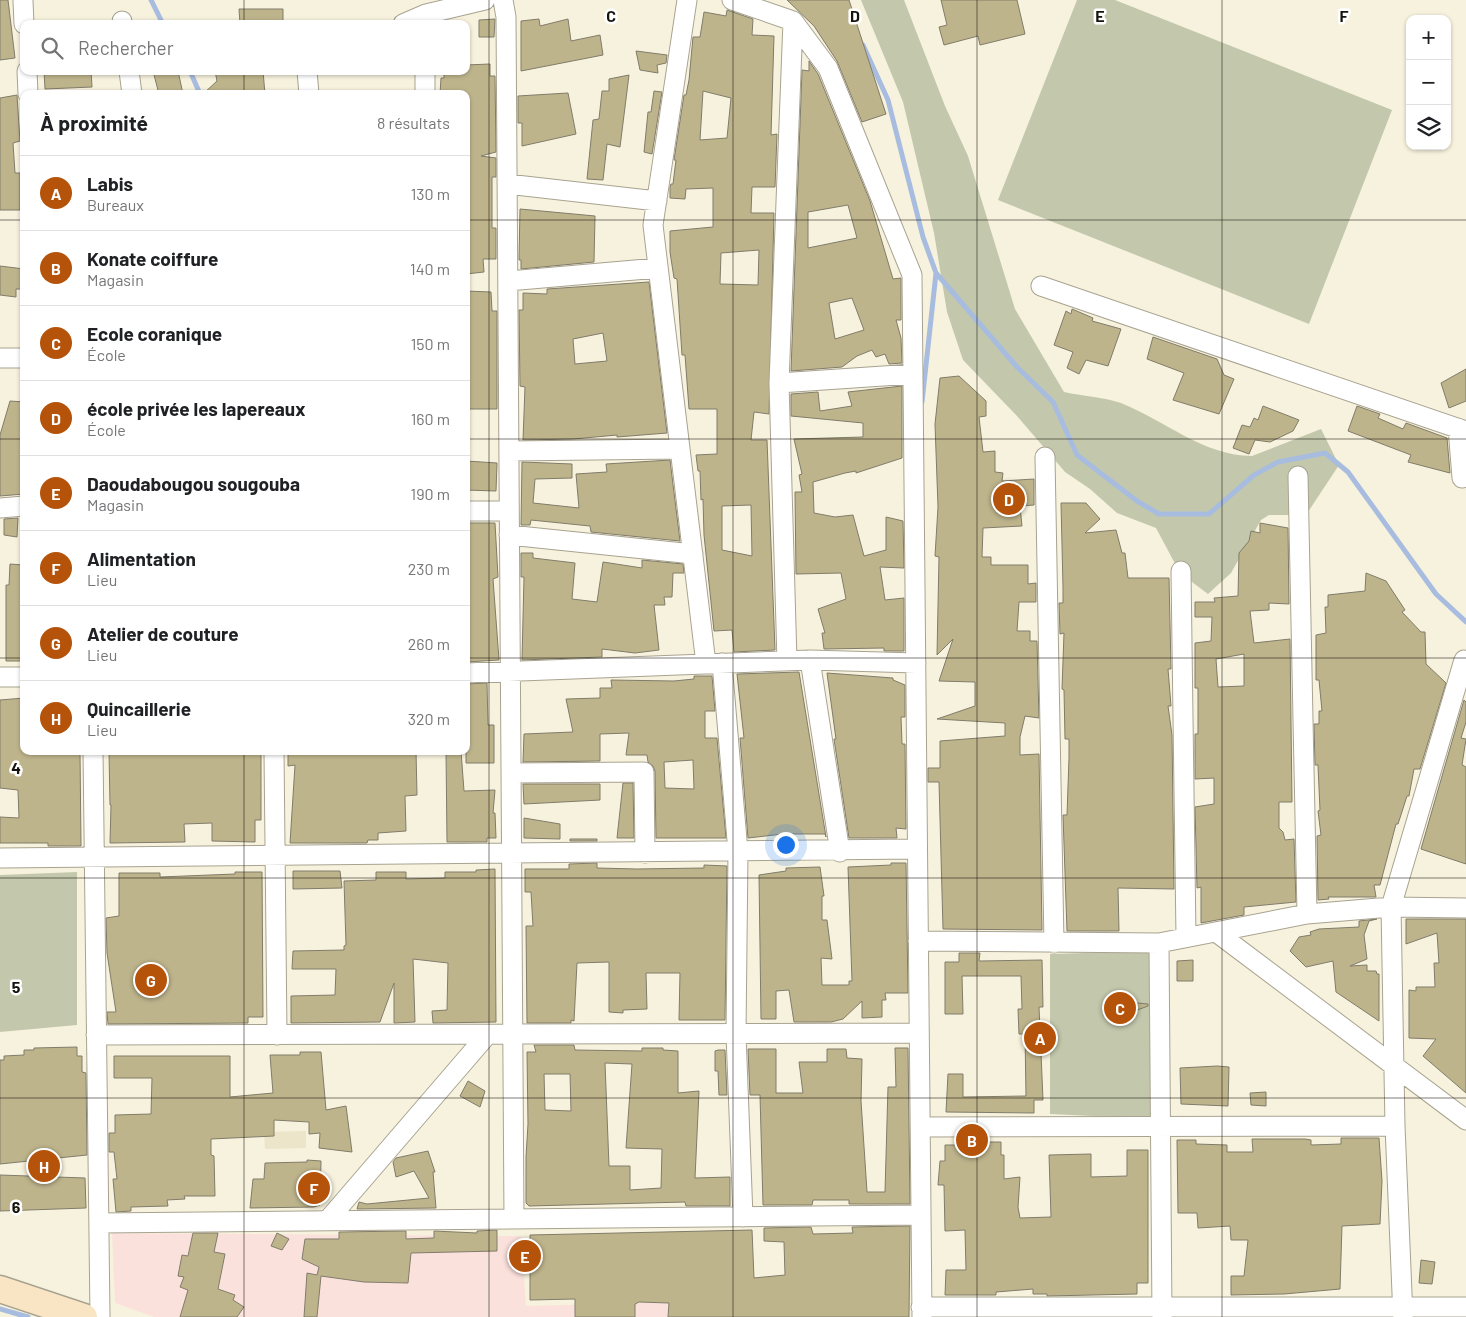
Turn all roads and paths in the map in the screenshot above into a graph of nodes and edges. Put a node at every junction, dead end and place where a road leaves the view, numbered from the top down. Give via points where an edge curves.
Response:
1 (485, 0) edge
2 (503, 0) edge
3 (687, 0) edge
4 (732, 0) edge
5 (24, 1) edge
6 (426, 19) edge
7 (24, 20) edge
8 (793, 21) junction
9 (26, 75) edge
10 (130, 75) edge
11 (307, 75) edge
12 (425, 75) edge
13 (28, 90) edge
14 (131, 90) edge
15 (309, 90) edge
16 (425, 90) edge
17 (507, 184) junction
18 (657, 201) junction
19 (658, 268) junction
20 (508, 281) junction
21 (1042, 286) dead end
22 (0, 358) edge
23 (20, 358) edge
24 (913, 374) junction
25 (779, 383) junction
26 (1462, 430) edge
27 (680, 449) junction
28 (509, 451) junction
29 (1045, 457) dead end
30 (1298, 476) dead end
31 (1462, 478) dead end
32 (20, 506) edge
33 (0, 508) edge
34 (470, 511) edge
35 (509, 511) junction
36 (509, 535) junction
37 (693, 554) junction
38 (1181, 571) dead end
39 (810, 660) junction
40 (1464, 660) dead end
41 (787, 661) junction
42 (916, 663) junction
43 (714, 664) junction
44 (470, 673) edge
45 (510, 673) junction
46 (0, 677) edge
47 (20, 677) edge
48 (93, 755) edge
49 (274, 755) edge
50 (511, 773) junction
51 (917, 849) junction
52 (738, 852) junction
53 (840, 852) junction
54 (645, 853) junction
55 (512, 854) junction
56 (276, 856) junction
57 (94, 857) junction
58 (0, 858) edge
59 (1391, 907) junction
60 (1466, 908) edge
61 (1307, 914) junction
62 (1216, 932) junction
63 (1186, 937) junction
64 (918, 942) junction
65 (1054, 943) junction
66 (1159, 943) junction
67 (919, 1033) junction
68 (736, 1034) junction
69 (96, 1035) junction
70 (277, 1035) junction
71 (487, 1035) junction
72 (513, 1035) junction
73 (1394, 1064) junction
74 (1466, 1120) edge
75 (1160, 1126) junction
76 (1395, 1126) junction
77 (920, 1127) junction
78 (921, 1215) junction
79 (743, 1217) junction
80 (514, 1219) junction
81 (327, 1221) junction
82 (99, 1224) junction
83 (0, 1288) edge
84 (1466, 1307) edge
85 (921, 1312) edge
86 (1162, 1312) edge
87 (1403, 1313) edge
88 (75, 1316) edge
89 (100, 1317) edge

1 - 6 street
2 - 17 street via 506,17
3 - 18 street
4 - 8 street
5 - 7 street
8 - 24 street via 828,68 912,275
8 - 25 street
9 - 13 street
10 - 14 street
11 - 15 street
12 - 16 street
17 - 18 street
17 - 20 street
18 - 19 street via 653,225
19 - 20 street
19 - 27 street
20 - 28 street
21 - 26 street
22 - 23 street
24 - 25 street
24 - 42 street
25 - 41 street
26 - 31 street
27 - 28 street
27 - 37 street
28 - 35 street
29 - 65 street
30 - 61 street
32 - 33 street
34 - 35 street
35 - 36 street
36 - 37 street
36 - 45 street
37 - 43 street
38 - 63 street
39 - 41 street
39 - 42 street
39 - 53 street
40 - 59 street
41 - 43 street
42 - 51 street
43 - 45 street
43 - 52 street
44 - 45 street
45 - 50 street
46 - 47 street
48 - 57 street
49 - 56 street
50 - 54 street via 644,772
50 - 55 street
51 - 53 street
51 - 64 street
52 - 53 street
52 - 54 street
52 - 68 street
54 - 55 street
55 - 56 street
55 - 72 street
56 - 57 street
56 - 70 street
57 - 58 street
57 - 69 street
59 - 60 street
59 - 61 street
59 - 73 street
61 - 62 street
62 - 63 street
62 - 73 street
63 - 66 street
64 - 65 street
64 - 67 street
65 - 66 street
66 - 75 street
67 - 68 street
67 - 77 street
68 - 72 street
68 - 79 street
69 - 70 street
69 - 82 street
70 - 71 street
71 - 72 street
71 - 81 street
72 - 80 street
73 - 74 street
73 - 76 street
75 - 76 street
75 - 77 street
75 - 86 street
76 - 87 street
77 - 78 street
78 - 79 street
78 - 85 street
79 - 80 street
80 - 81 street
81 - 82 street
82 - 89 street
83 - 88 street
84 - 87 street
85 - 86 street
86 - 87 street

